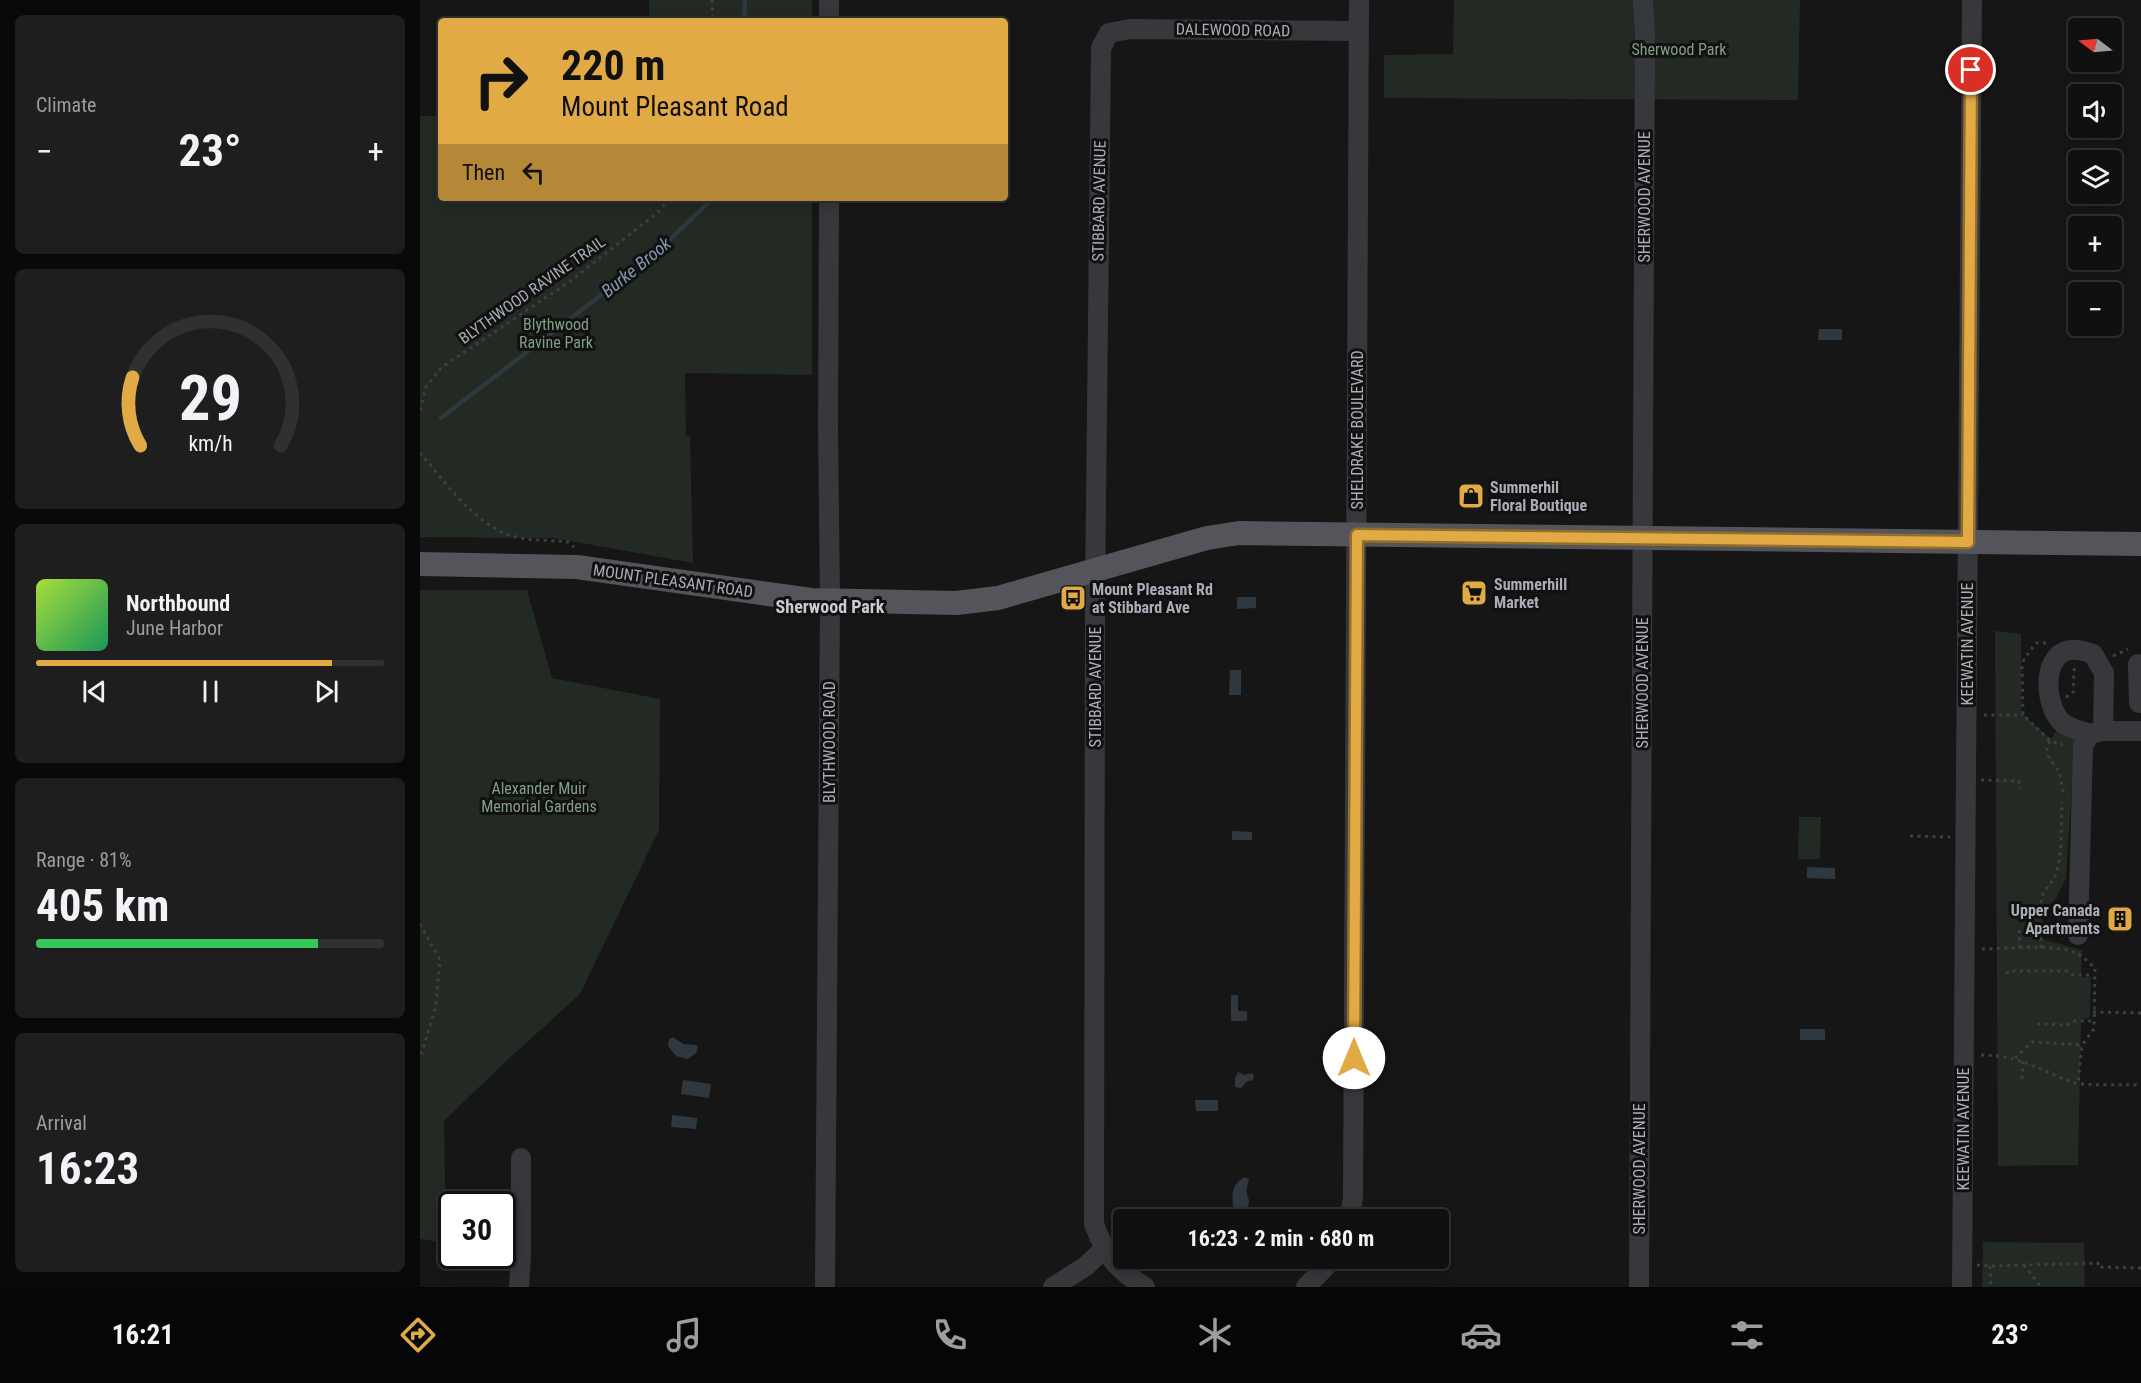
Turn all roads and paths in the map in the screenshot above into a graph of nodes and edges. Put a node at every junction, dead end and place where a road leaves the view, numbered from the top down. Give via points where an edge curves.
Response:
1 (712, 0) edge
2 (829, 0) edge
3 (1359, 0) edge
4 (1642, 0) edge
5 (1972, 0) edge
6 (713, 18) edge
7 (829, 18) edge
8 (1358, 31) junction
9 (1109, 33) joint
10 (667, 201) edge
11 (828, 201) edge
12 (420, 410) edge
13 (420, 453) edge
14 (1357, 535) junction
15 (1643, 538) junction
16 (1968, 542) junction
17 (2141, 544) edge
18 (576, 558) junction
19 (420, 564) edge
20 (1095, 569) junction
21 (830, 601) junction
22 (2133, 656) joint
23 (2093, 658) junction
24 (2141, 703) edge
25 (2051, 706) junction
26 (1979, 715) dead end
27 (2023, 715) dead end
28 (2141, 731) edge
29 (2097, 733) junction
30 (2050, 741) dead end
31 (1978, 780) dead end
32 (2019, 789) dead end
33 (1910, 836) dead end
34 (1952, 837) dead end
35 (420, 924) edge
36 (2019, 930) dead end
37 (2078, 935) dead end
38 (2041, 948) junction
39 (1978, 949) dead end
40 (2020, 949) junction
41 (2007, 974) dead end
42 (2095, 975) junction
43 (2093, 1012) junction
44 (2141, 1013) edge
45 (2094, 1021) junction
46 (2037, 1024) dead end
47 (2082, 1045) junction
48 (1976, 1055) dead end
49 (420, 1058) edge
50 (2015, 1058) junction
51 (2023, 1061) junction
52 (2022, 1078) dead end
53 (2078, 1084) junction
54 (2141, 1085) edge
55 (521, 1158) dead end
56 (1351, 1209) edge
57 (1104, 1250) junction
58 (1976, 1264) dead end
59 (2024, 1265) junction
60 (1990, 1266) junction
61 (2141, 1268) edge
62 (1323, 1269) edge
63 (519, 1287) edge
64 (825, 1287) edge
65 (1053, 1287) edge
66 (1145, 1287) edge
67 (1306, 1287) edge
68 (1639, 1287) edge
69 (1962, 1287) edge
70 (1991, 1287) edge
71 (2041, 1287) edge

1 - 6 path
2 - 7 street
3 - 8 street, SHELDRAKE BOULEVARD
4 - 15 street, SHERWOOD AVENUE
5 - 16 street, KEEWATIN AVENUE
8 - 9 street, DALEWOOD ROAD via 1130,29
8 - 14 street, SHELDRAKE BOULEVARD
9 - 20 street, STIBBARD AVENUE via 1101,48
10 - 12 path, BLYTHWOOD RAVINE TRAIL via 656,214 569,282 442,367 426,387
11 - 21 street, BLYTHWOOD ROAD
13 - 18 path via 480,518 514,537 568,542
14 - 15 main road, MOUNT PLEASANT ROAD
14 - 20 main road, MOUNT PLEASANT ROAD via 1222,534
14 - 56 street, SHELDRAKE BOULEVARD
15 - 16 main road, MOUNT PLEASANT ROAD
15 - 68 street, SHERWOOD AVENUE
16 - 17 main road, MOUNT PLEASANT ROAD
16 - 69 street, KEEWATIN AVENUE
18 - 19 main road, MOUNT PLEASANT ROAD
18 - 21 main road, MOUNT PLEASANT ROAD
20 - 21 main road, MOUNT PLEASANT ROAD via 974,602
20 - 57 street, STIBBARD AVENUE via 1094,1224
21 - 64 street, BLYTHWOOD ROAD
22 - 23 path
22 - 24 street
23 - 25 path via 2074,670 2073,693
23 - 25 street via 2079,649 2065,651 2054,659 2048,687
23 - 29 street via 2103,673
25 - 29 street via 2063,723
26 - 27 path
28 - 29 street
29 - 37 street via 2083,746
30 - 38 path via 2046,753 2060,774 2063,792 2059,866 2041,898
31 - 32 path via 2019,781
33 - 34 path
35 - 49 path via 440,960 436,1006
36 - 40 path
38 - 40 path
38 - 42 path via 2078,954 2095,968
39 - 40 path
41 - 42 path via 2067,971 2073,975
42 - 43 path
43 - 44 path
43 - 45 path
45 - 46 path
45 - 47 path via 2094,1029
47 - 50 path via 2032,1042
47 - 53 path
48 - 50 path
50 - 51 path
51 - 52 path
51 - 53 path
53 - 54 path
55 - 63 street
57 - 65 street
57 - 66 street, STIBBARD AVENUE via 1127,1275
58 - 60 path
59 - 60 path
59 - 61 path via 2098,1263 2098,1267
59 - 71 path
60 - 70 path
62 - 67 street

